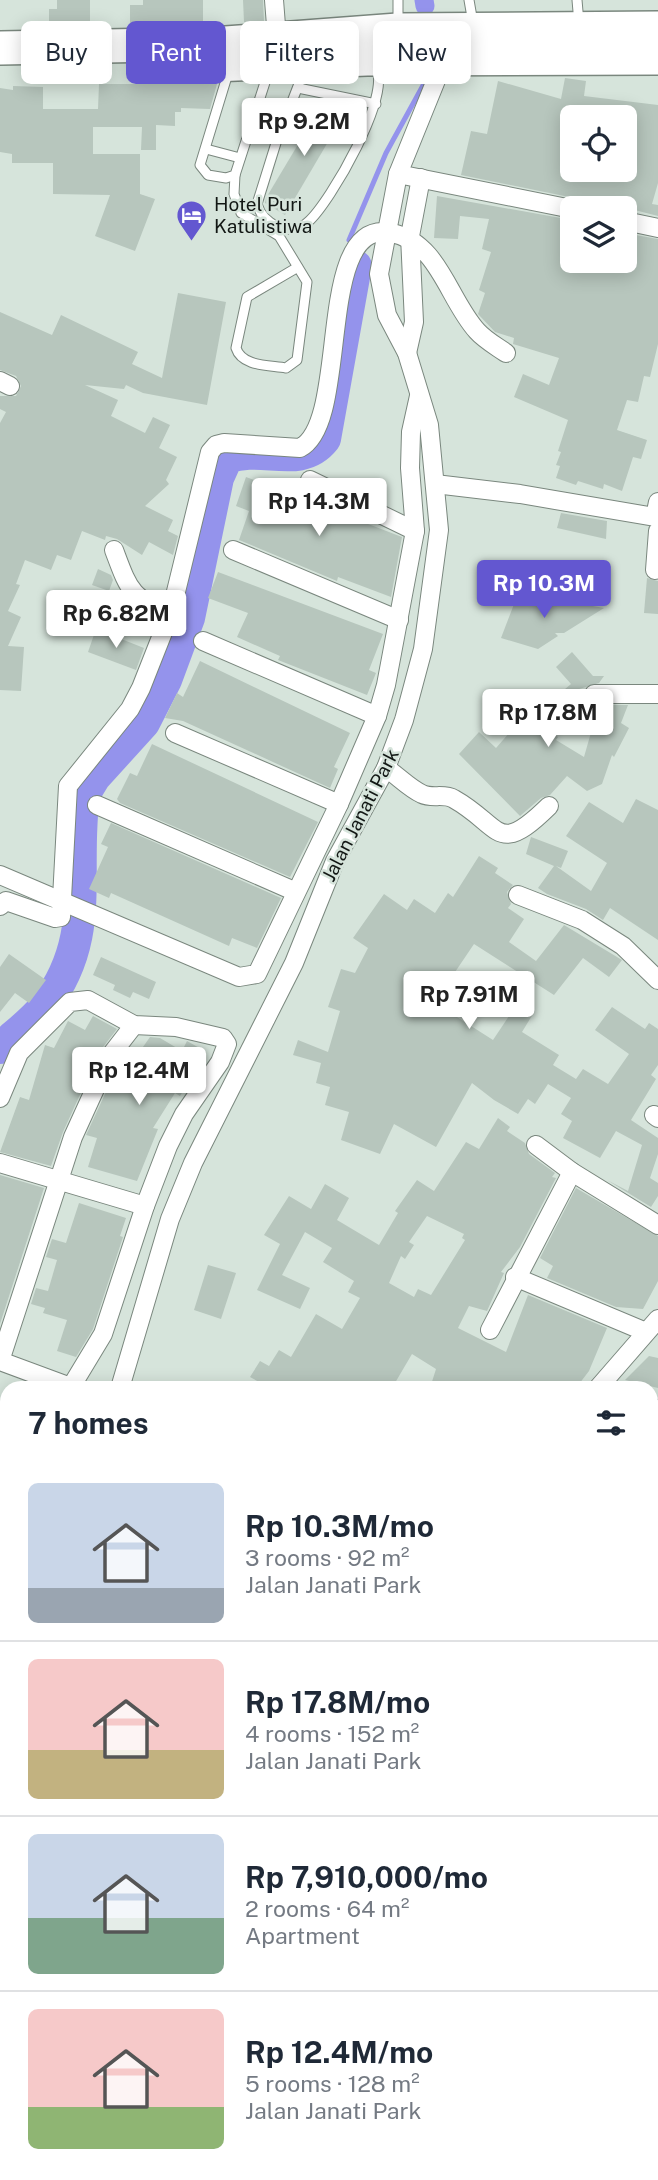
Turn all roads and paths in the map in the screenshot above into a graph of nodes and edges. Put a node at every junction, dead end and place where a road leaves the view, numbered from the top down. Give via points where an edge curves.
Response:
1 (274, 0) edge
2 (578, 14) edge
3 (471, 15) edge
4 (274, 21) edge
5 (435, 21) edge
6 (658, 28) edge
7 (240, 47) edge
8 (0, 48) edge
9 (471, 58) edge
10 (658, 58) edge
11 (240, 62) edge
12 (230, 65) junction
13 (0, 69) edge
14 (264, 84) edge
15 (299, 84) edge
16 (327, 84) edge
17 (378, 84) edge
18 (434, 84) edge
19 (376, 104) junction
20 (205, 149) junction
21 (240, 158) junction
22 (398, 174) junction
23 (235, 175) junction
24 (421, 178) junction
25 (560, 207) edge
26 (637, 224) edge
27 (658, 228) edge
28 (386, 231) junction
29 (410, 236) junction
30 (298, 267) junction
31 (407, 353) junction
32 (506, 354) dead end
33 (419, 396) junction
34 (310, 480) dead end
35 (435, 484) junction
36 (657, 518) edge
37 (415, 531) junction
38 (114, 550) dead end
39 (233, 550) dead end
40 (654, 570) dead end
41 (171, 612) junction
42 (399, 620) junction
43 (203, 641) dead end
44 (594, 694) dead end
45 (658, 694) edge
46 (377, 716) junction
47 (175, 733) dead end
48 (386, 768) junction
49 (339, 804) junction
50 (97, 805) dead end
51 (548, 806) dead end
52 (0, 875) edge
53 (294, 891) junction
54 (518, 895) dead end
55 (65, 904) junction
56 (0, 906) edge
57 (658, 979) edge
58 (134, 1025) junction
59 (0, 1098) edge
60 (536, 1145) dead end
61 (0, 1163) edge
62 (572, 1172) junction
63 (59, 1179) junction
64 (145, 1206) junction
65 (658, 1226) edge
66 (515, 1278) junction
67 (652, 1326) edge
68 (490, 1330) dead end
69 (0, 1361) edge
70 (55, 1381) edge
71 (76, 1381) edge
72 (119, 1381) edge
73 (604, 1381) edge

1 - 4 street
2 - 3 highway
2 - 6 highway
3 - 5 highway
7 - 8 highway
9 - 10 highway
11 - 12 highway
12 - 13 highway
12 - 20 lane
14 - 21 lane
15 - 19 lane via 257,204 267,220 283,229 308,223 328,197
16 - 19 lane
17 - 19 lane
18 - 22 street, Jalan Janati Park
20 - 21 lane
20 - 23 lane via 201,170 226,178
21 - 23 lane
22 - 24 street
22 - 28 street, Jalan Janati Park
23 - 30 lane via 233,194 241,213 279,236
24 - 25 street
24 - 29 street
26 - 27 street
28 - 29 street
28 - 31 street, Jalan Janati Park via 379,274 387,315
28 - 41 street via 363,238 349,264 334,329 325,409 310,443 300,448 225,443 210,452
29 - 31 street via 414,322
29 - 32 street via 433,262 476,330
30 - 30 lane via 307,282 298,360 286,368 246,361 236,348 247,297
31 - 33 street, Jalan Janati Park
33 - 35 street, Jalan Janati Park via 429,425
33 - 37 street via 411,432
34 - 37 street
35 - 36 street
35 - 48 street, Jalan Janati Park via 439,530 423,649
36 - 40 street
37 - 42 street
38 - 41 street via 132,592 145,605
39 - 42 street
41 - 55 street via 130,709 68,786
42 - 46 street
43 - 46 street
44 - 45 street
46 - 49 street
47 - 49 street
48 - 51 street via 423,794 454,799 490,828 512,834 525,829
48 - 72 street, Jalan Janati Park via 335,861 274,1004 193,1163 170,1219
49 - 53 street
50 - 53 street
52 - 55 street
53 - 55 street via 257,974 239,977
54 - 57 street via 582,920 623,946
55 - 56 street via 59,919 5,901
58 - 59 street via 88,1000 70,1002 19,1053
58 - 63 street via 100,1075
58 - 64 street via 176,1027 223,1038 227,1044 184,1114
60 - 62 street
61 - 63 street
62 - 65 street
62 - 66 street
63 - 64 street
63 - 69 street
64 - 71 street via 103,1334
66 - 67 street
66 - 68 street
67 - 73 street
69 - 70 street

